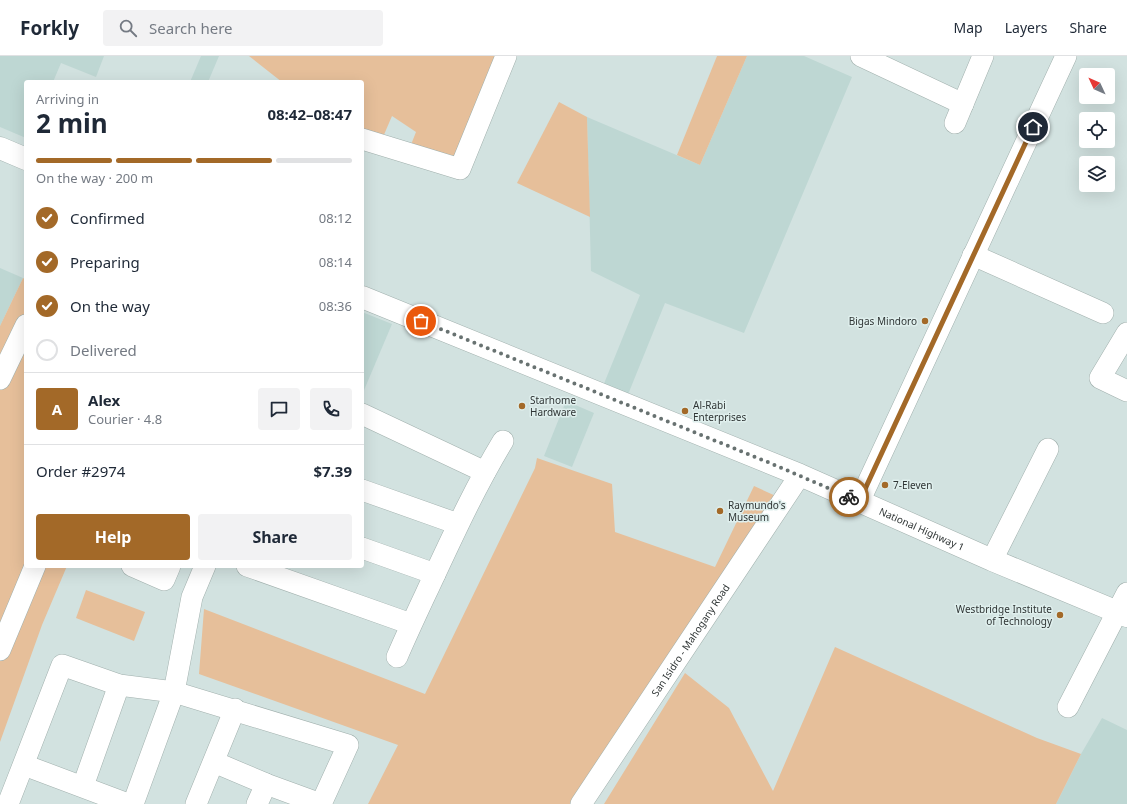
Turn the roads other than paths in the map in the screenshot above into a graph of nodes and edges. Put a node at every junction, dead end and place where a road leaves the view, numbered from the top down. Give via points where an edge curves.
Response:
1 (506, 56) edge
2 (861, 56) edge
3 (983, 56) edge
4 (1066, 56) edge
5 (963, 104) junction
6 (955, 123) dead end
7 (364, 140) edge
8 (0, 148) edge
9 (24, 158) edge
10 (973, 255) junction
11 (364, 298) edge
12 (1103, 313) dead end
13 (24, 329) edge
14 (1127, 333) edge
15 (0, 379) edge
16 (1127, 391) edge
17 (364, 415) edge
18 (503, 441) dead end
19 (1048, 448) dead end
20 (485, 472) junction
21 (800, 475) junction
22 (364, 491) edge
23 (859, 502) junction
24 (458, 524) junction
25 (364, 549) edge
26 (992, 560) junction
27 (34, 568) edge
28 (137, 568) edge
29 (169, 568) edge
30 (204, 568) edge
31 (260, 568) edge
32 (435, 574) junction
33 (1124, 607) edge
34 (411, 624) junction
35 (0, 650) edge
36 (397, 657) dead end
37 (119, 684) junction
38 (174, 692) junction
39 (1068, 707) dead end
40 (235, 709) junction
41 (214, 762) junction
42 (24, 765) junction
43 (266, 784) junction
44 (83, 786) junction
45 (8, 804) edge
46 (128, 804) edge
47 (133, 804) edge
48 (196, 804) edge
49 (257, 804) edge
50 (321, 804) edge
51 (581, 804) edge

1 - 7 street via 460,169
2 - 5 street
3 - 5 street
4 - 10 street
5 - 6 street
8 - 9 highway
10 - 12 street
10 - 23 street
11 - 21 highway, National Highway 1
13 - 15 street
14 - 16 street via 1100,378
17 - 20 street
18 - 20 street
19 - 26 street
20 - 24 street
21 - 23 highway, National Highway 1
21 - 51 street, San Isidro - Mahogany Road
22 - 24 street
23 - 26 highway, National Highway 1
24 - 32 street
25 - 32 street
26 - 33 highway, National Highway 1
27 - 35 street
28 - 29 street via 164,580
30 - 38 street via 192,597
31 - 34 street
32 - 34 street
33 - 39 street
34 - 36 street
37 - 38 street
37 - 42 street via 62,665
37 - 44 street
38 - 40 street
38 - 47 street
40 - 41 street
40 - 50 street via 348,745
41 - 43 street
41 - 48 street
42 - 44 street
42 - 45 street
43 - 49 street
43 - 50 street
44 - 46 street

